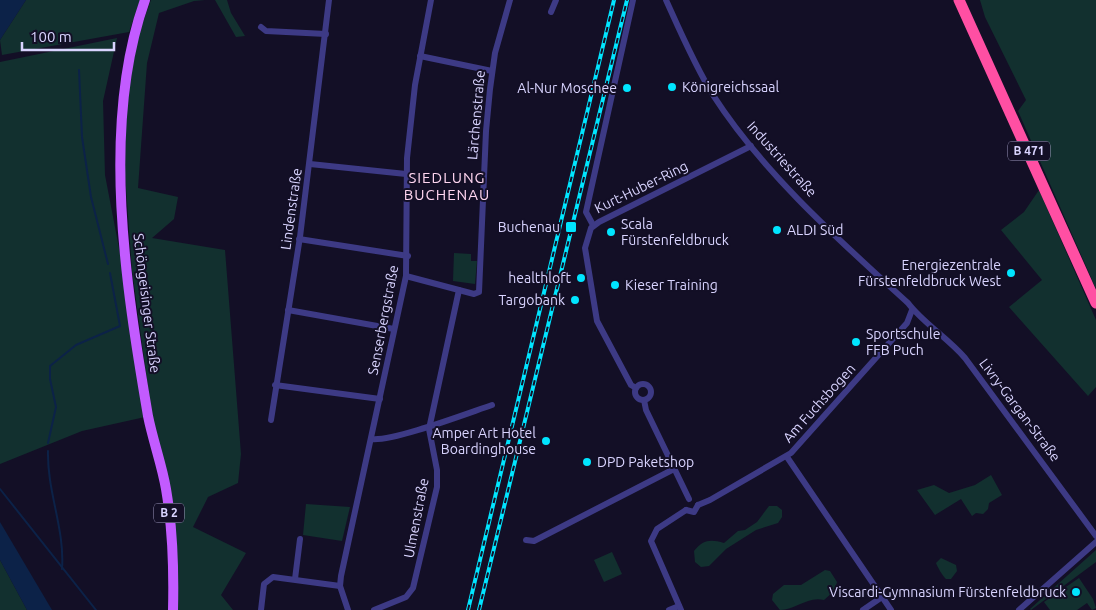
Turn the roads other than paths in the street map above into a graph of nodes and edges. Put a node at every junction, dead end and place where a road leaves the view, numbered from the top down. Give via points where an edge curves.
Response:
1 (145, 0) edge
2 (329, 0) edge
3 (431, 0) edge
4 (510, 0) edge
5 (556, 0) edge
6 (633, 0) edge
7 (666, 0) edge
8 (959, 0) edge
9 (551, 12) dead end
10 (261, 27) dead end
11 (326, 34) junction
12 (420, 56) junction
13 (492, 71) junction
14 (751, 146) junction
15 (310, 164) junction
16 (406, 174) junction
17 (593, 225) junction
18 (300, 239) junction
19 (408, 256) junction
20 (406, 276) junction
21 (459, 290) junction
22 (1096, 303) edge
23 (288, 310) junction
24 (912, 310) junction
25 (394, 329) junction
26 (275, 385) junction
27 (636, 388) junction
28 (380, 399) junction
29 (644, 400) junction
30 (492, 405) dead end
31 (270, 420) dead end
32 (430, 425) junction
33 (371, 439) junction
34 (787, 457) junction
35 (674, 469) junction
36 (689, 499) junction
37 (698, 505) junction
38 (686, 510) junction
39 (1096, 536) edge
40 (300, 539) dead end
41 (526, 540) dead end
42 (1096, 542) edge
43 (295, 579) junction
44 (340, 586) junction
45 (882, 597) junction
46 (680, 608) edge
47 (173, 610) edge
48 (261, 610) edge
49 (348, 610) edge
50 (374, 610) edge
51 (669, 610) edge
52 (863, 610) edge
53 (892, 610) edge
54 (1019, 610) edge

1 - 47 main road, Schöngeisinger Straße / B 2 via 128,64 122,103 120,175 127,266 148,417 166,488 174,553
2 - 11 street, Lindenstraße
3 - 12 street, Senserbergstraße
4 - 13 street, Lärchenstraße
5 - 9 street
6 - 17 street via 586,212
7 - 14 street, Industriestraße via 712,94
8 - 22 highway, B 471
10 - 11 street via 266,31
11 - 15 street, Lindenstraße
12 - 13 street
12 - 16 street, Senserbergstraße
13 - 21 street, Lärchenstraße via 486,131 480,288 477,294
14 - 17 street, Kurt-Huber-Ring
14 - 24 street, Industriestraße
15 - 16 street
15 - 18 street, Lindenstraße
16 - 19 street, Senserbergstraße
17 - 27 street, Kurt-Huber-Ring via 585,248 597,322 630,385
18 - 19 street
18 - 23 street, Lindenstraße
19 - 20 street, Senserbergstraße
20 - 21 street
20 - 25 street, Senserbergstraße
21 - 32 street, Ulmenstraße
23 - 25 street
23 - 26 street, Lindenstraße
24 - 34 street, Am Fuchsbogen via 907,323
24 - 39 street, Livry-Gargan-Straße via 947,338 974,369
25 - 28 street, Senserbergstraße
26 - 28 street
26 - 31 street, Lindenstraße
27 - 29 street via 636,396
27 - 29 street via 644,383 655,392
28 - 33 street, Senserbergstraße
29 - 35 street
30 - 32 street
32 - 33 street via 378,440
32 - 50 street, Ulmenstraße via 437,487 413,588 406,596
33 - 44 street, Senserbergstraße
34 - 37 street, Am Fuchsbogen
34 - 45 street
35 - 36 street
35 - 41 street via 534,541
36 - 37 street via 696,500
36 - 38 street via 684,504
37 - 38 street via 694,512
38 - 46 street via 654,533 652,548
40 - 43 street
42 - 54 street
43 - 44 street
43 - 48 street via 273,577 268,580 264,584
44 - 49 street
45 - 52 street
45 - 53 street
46 - 51 street

